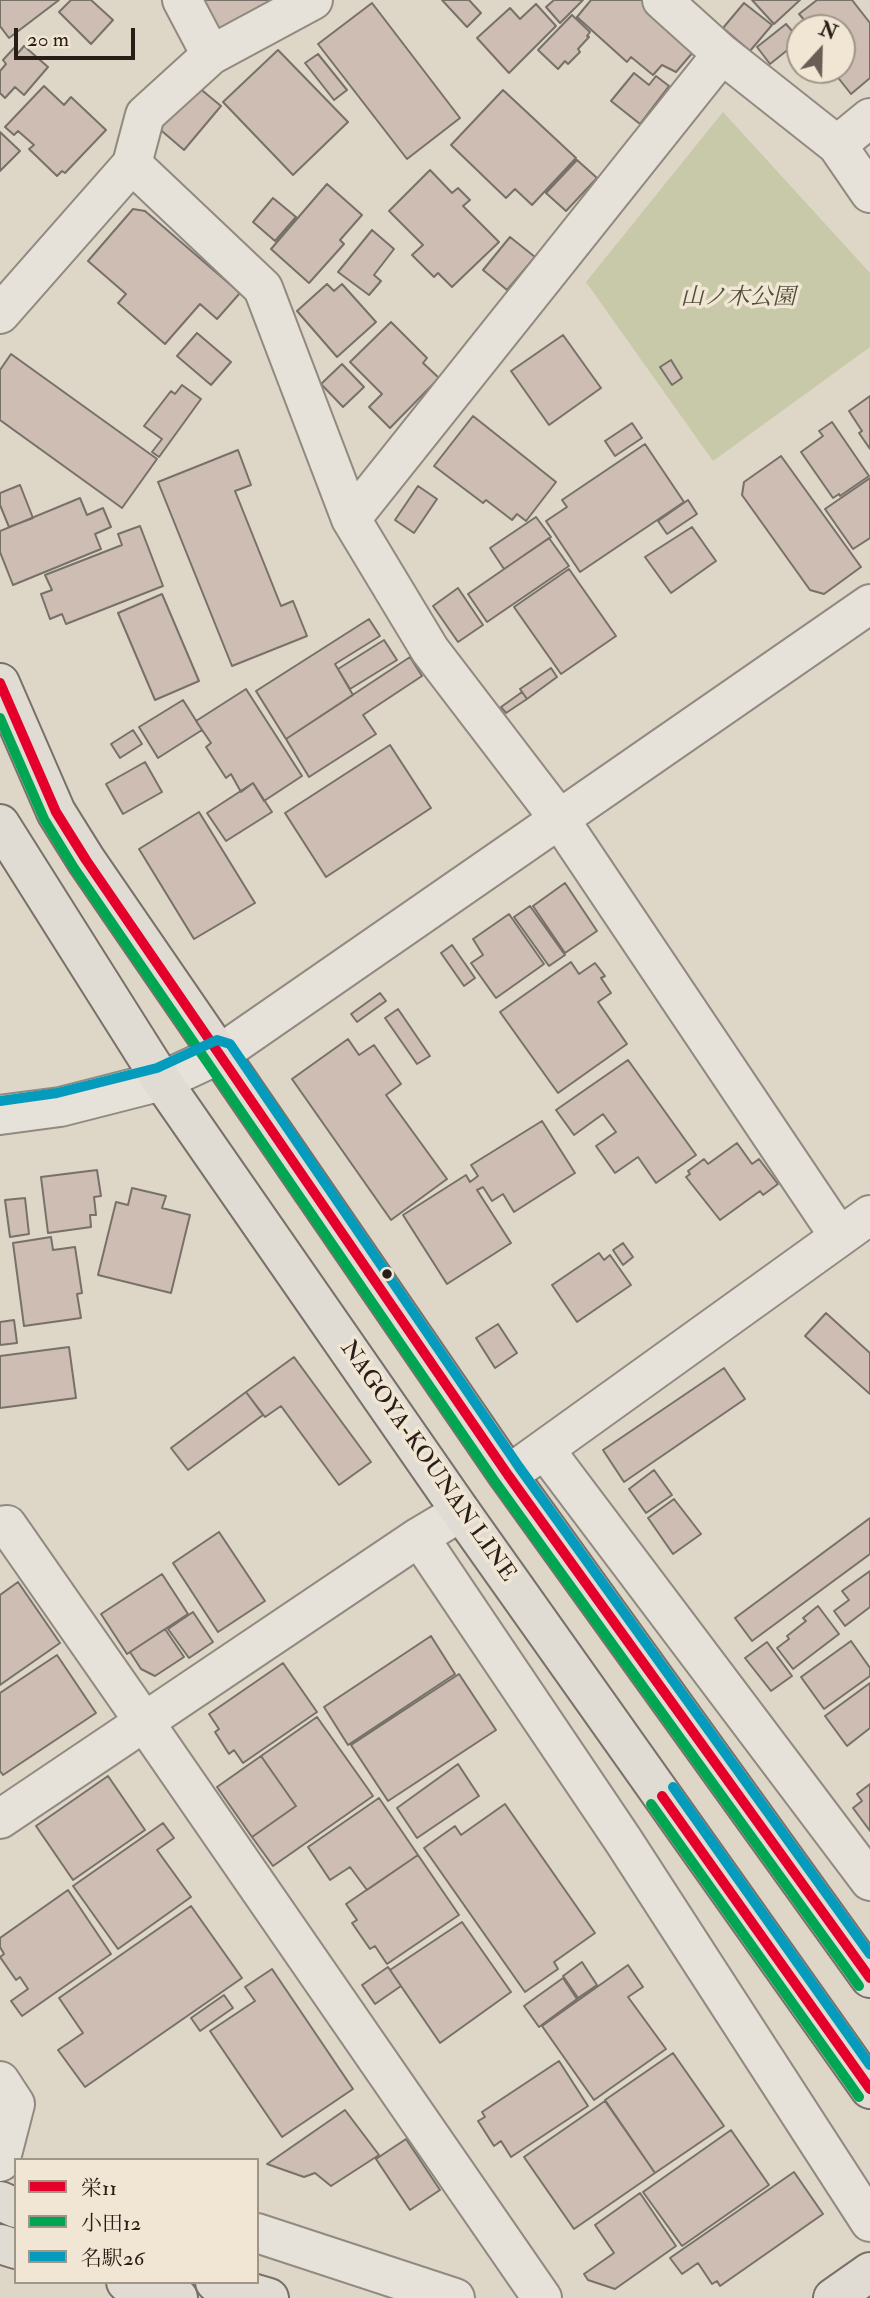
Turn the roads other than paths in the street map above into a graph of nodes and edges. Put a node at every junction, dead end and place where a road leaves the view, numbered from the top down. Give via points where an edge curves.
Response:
1 (182, 0) edge
2 (313, 0) edge
3 (662, 0) edge
4 (722, 54) junction
5 (211, 55) junction
6 (870, 118) edge
7 (837, 145) junction
8 (132, 164) junction
9 (870, 193) edge
10 (0, 314) edge
11 (351, 519) junction
12 (870, 604) edge
13 (0, 683) edge
14 (560, 820) junction
15 (0, 825) edge
16 (220, 1054) junction
17 (162, 1081) junction
18 (0, 1115) edge
19 (854, 1225) edge
20 (545, 1450) junction
21 (508, 1475) junction
22 (461, 1512) junction
23 (0, 1526) edge
24 (419, 1537) junction
25 (145, 1723) junction
26 (0, 1819) edge
27 (870, 1881) edge
28 (870, 1978) edge
29 (0, 2081) edge
30 (870, 2089) edge
31 (9, 2155) edge
32 (870, 2222) edge
33 (259, 2234) edge
34 (870, 2272) edge
35 (132, 2284) edge
36 (222, 2284) edge
37 (178, 2298) edge
38 (269, 2298) edge
39 (455, 2298) edge
40 (542, 2298) edge
41 (834, 2298) edge

1 - 5 street
2 - 5 street
3 - 4 street
4 - 7 street
4 - 11 street
5 - 8 street via 145,115
6 - 7 street
7 - 9 street
8 - 10 street
8 - 11 street via 262,288
11 - 14 street via 430,650
12 - 14 street
13 - 16 main road via 56,812
14 - 16 street
14 - 19 street
15 - 17 main road, NAGOYA-KOUNAN LINE
16 - 17 street
16 - 21 main road
17 - 18 street via 60,1107
17 - 22 main road, NAGOYA-KOUNAN LINE
19 - 20 street
20 - 21 street
20 - 27 street
21 - 28 main road
22 - 24 street
22 - 30 main road, NAGOYA-KOUNAN LINE
23 - 25 street via 7,1525
24 - 25 street
24 - 32 street via 623,1840
25 - 26 street
25 - 40 street
29 - 31 street via 15,2104
33 - 39 street
34 - 41 main road
35 - 37 main road
36 - 38 main road

